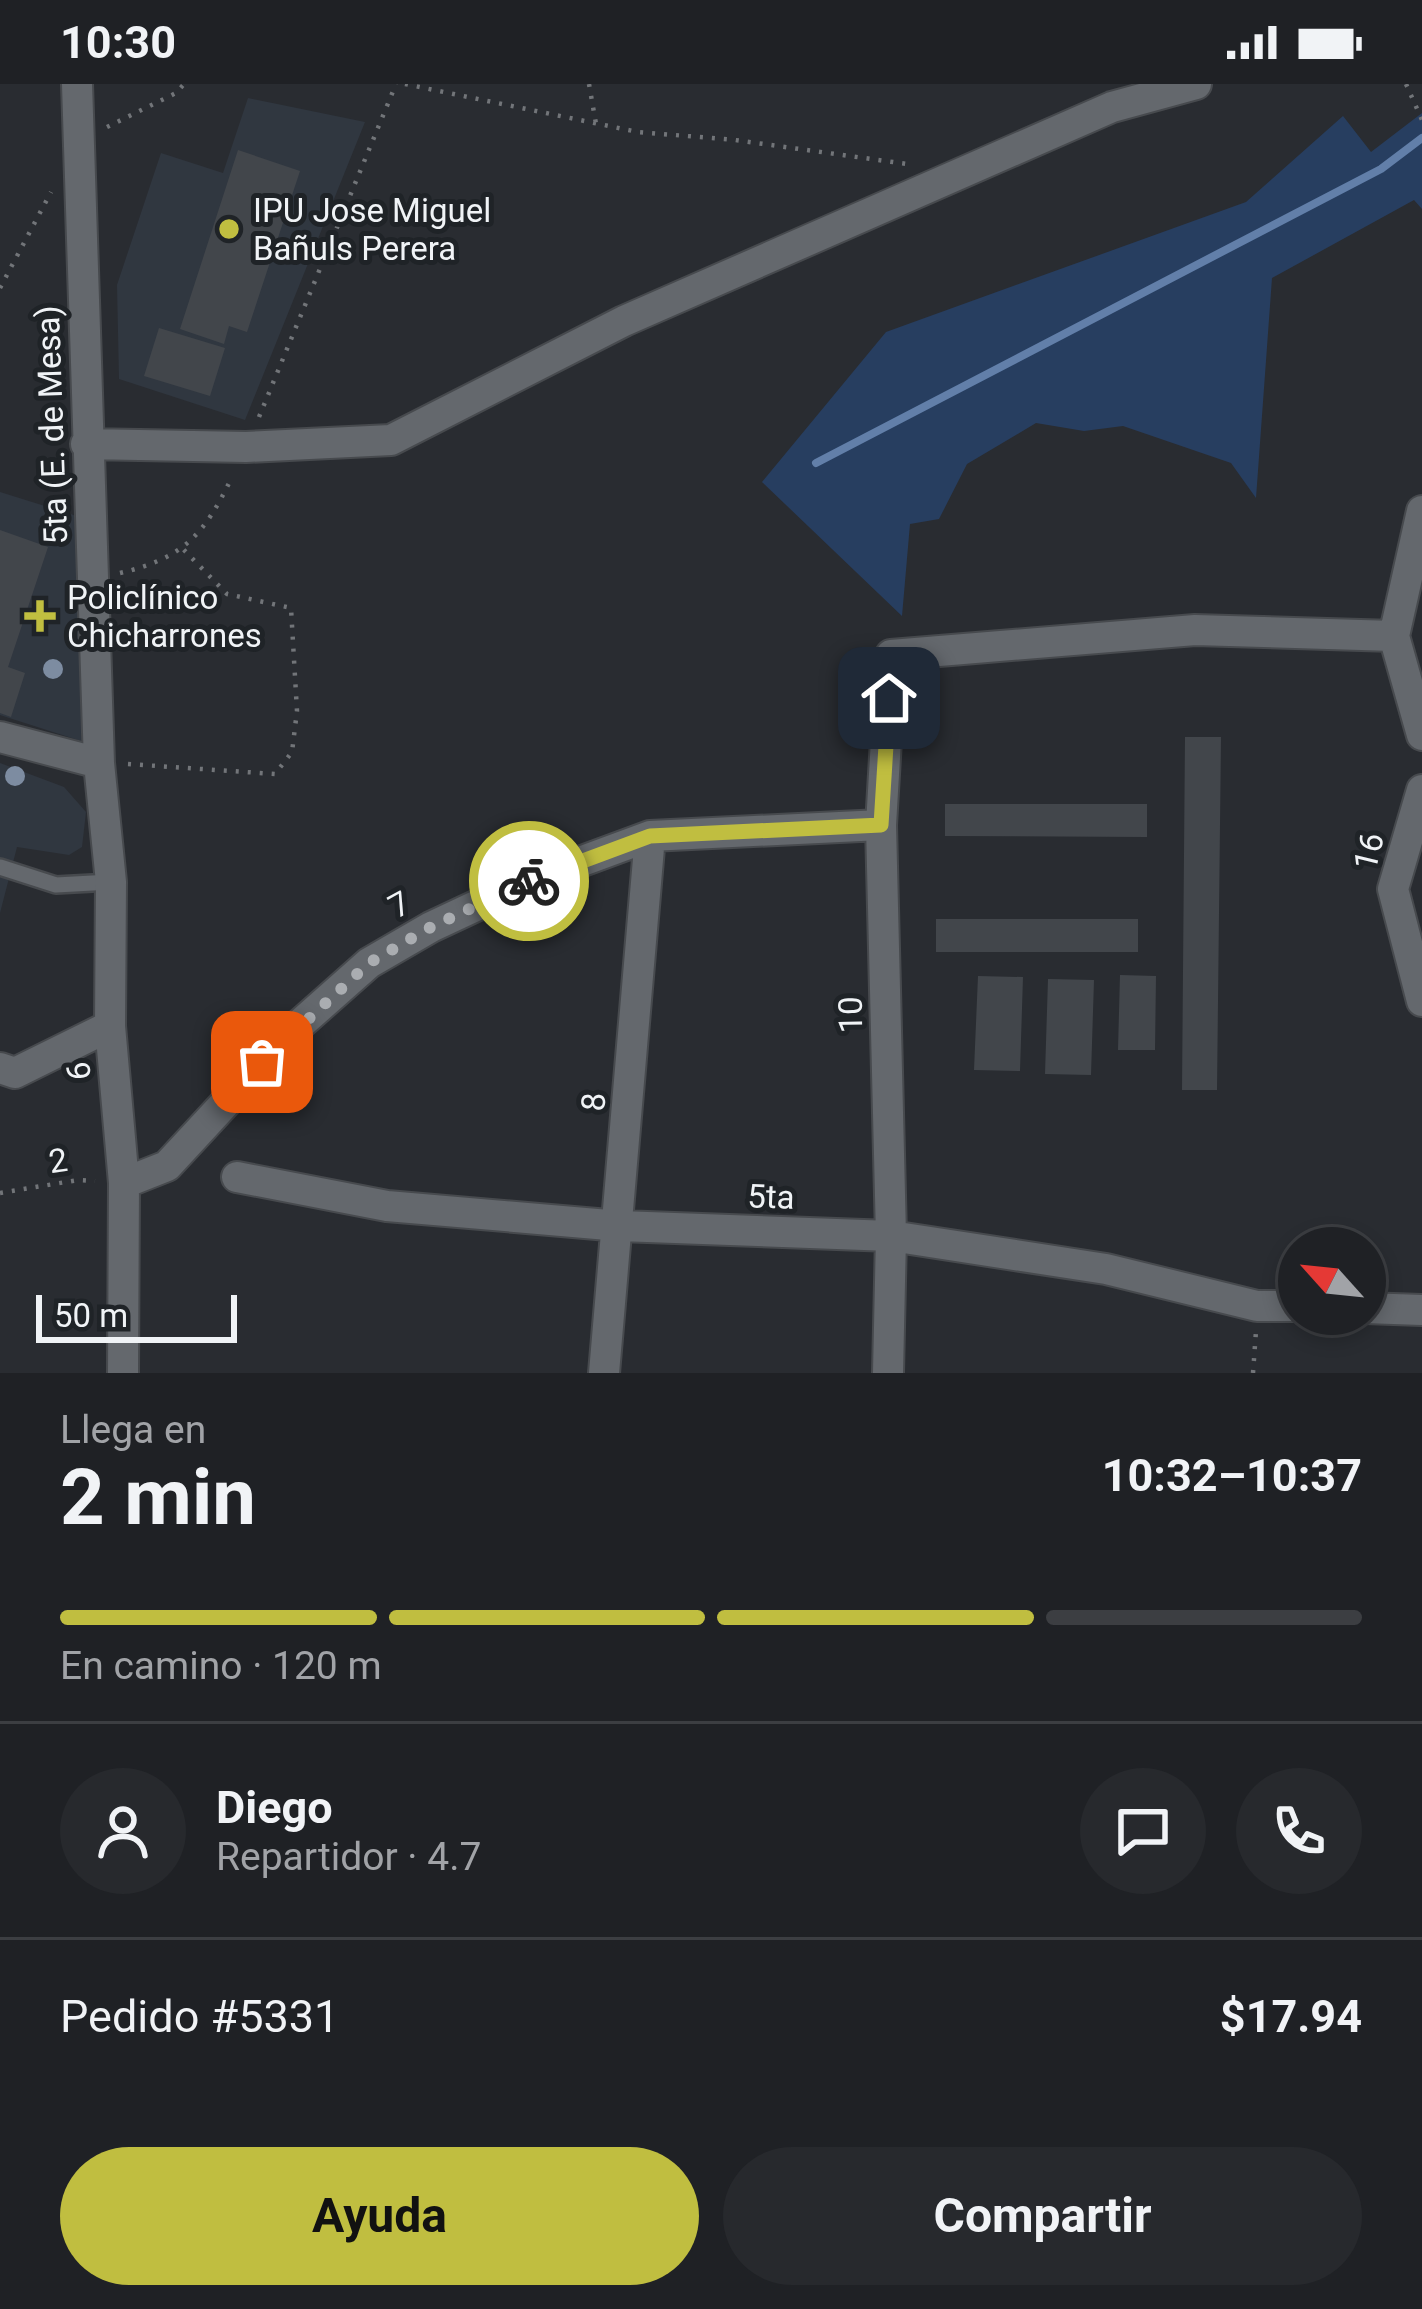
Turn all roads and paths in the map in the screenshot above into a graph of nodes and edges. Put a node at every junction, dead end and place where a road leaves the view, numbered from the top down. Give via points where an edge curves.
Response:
1 (77, 84) edge
2 (396, 84) edge
3 (405, 84) edge
4 (589, 84) edge
5 (1196, 84) edge
6 (1406, 84) edge
7 (1422, 120) edge
8 (596, 124) junction
9 (920, 166) dead end
10 (86, 445) junction
11 (246, 447) junction
12 (1422, 511) edge
13 (181, 547) junction
14 (93, 579) junction
15 (1394, 637) junction
16 (1422, 735) edge
17 (0, 737) edge
18 (99, 763) junction
19 (1422, 790) edge
20 (881, 825) junction
21 (650, 836) junction
22 (0, 867) edge
23 (111, 882) junction
24 (1422, 1001) edge
25 (110, 1026) junction
26 (0, 1068) edge
27 (237, 1177) dead end
28 (124, 1184) junction
29 (0, 1192) edge
30 (620, 1226) junction
31 (891, 1236) junction
32 (1257, 1306) junction
33 (1278, 1306) edge
34 (1386, 1309) edge
35 (1422, 1310) edge
36 (122, 1373) edge
37 (604, 1373) edge
38 (888, 1373) edge
39 (1253, 1373) edge

1 - 10 street, 5ta (E. de Mesa)
2 - 11 path
3 - 8 path
4 - 8 path
5 - 11 street via 1112,107 623,321 391,440
6 - 7 path
8 - 9 path
10 - 11 street
10 - 14 street, 5ta (E. de Mesa)
11 - 13 path via 207,527
12 - 15 street
13 - 14 path via 161,564
13 - 18 path via 227,594 290,608 292,752 275,774
14 - 18 street, 5ta (E. de Mesa)
15 - 16 street
15 - 20 street, 10 via 1195,630 891,656
17 - 18 street
18 - 23 street, 6
19 - 24 street, 16 via 1393,889
20 - 21 street, 7
20 - 31 street, 10
21 - 28 street, 7 via 531,880 369,963 167,1166
21 - 30 street, 8
22 - 23 lane via 56,885
23 - 25 street, 6
25 - 26 street via 15,1073
25 - 28 street, 6
27 - 30 street, 5ta via 387,1206
28 - 29 path, 2 via 78,1180
28 - 36 street, 6
30 - 31 street, 5ta
30 - 37 street, 8
31 - 32 street, 5ta via 1106,1269
31 - 38 street, 10
32 - 33 street, 5ta
32 - 39 path
34 - 35 street

